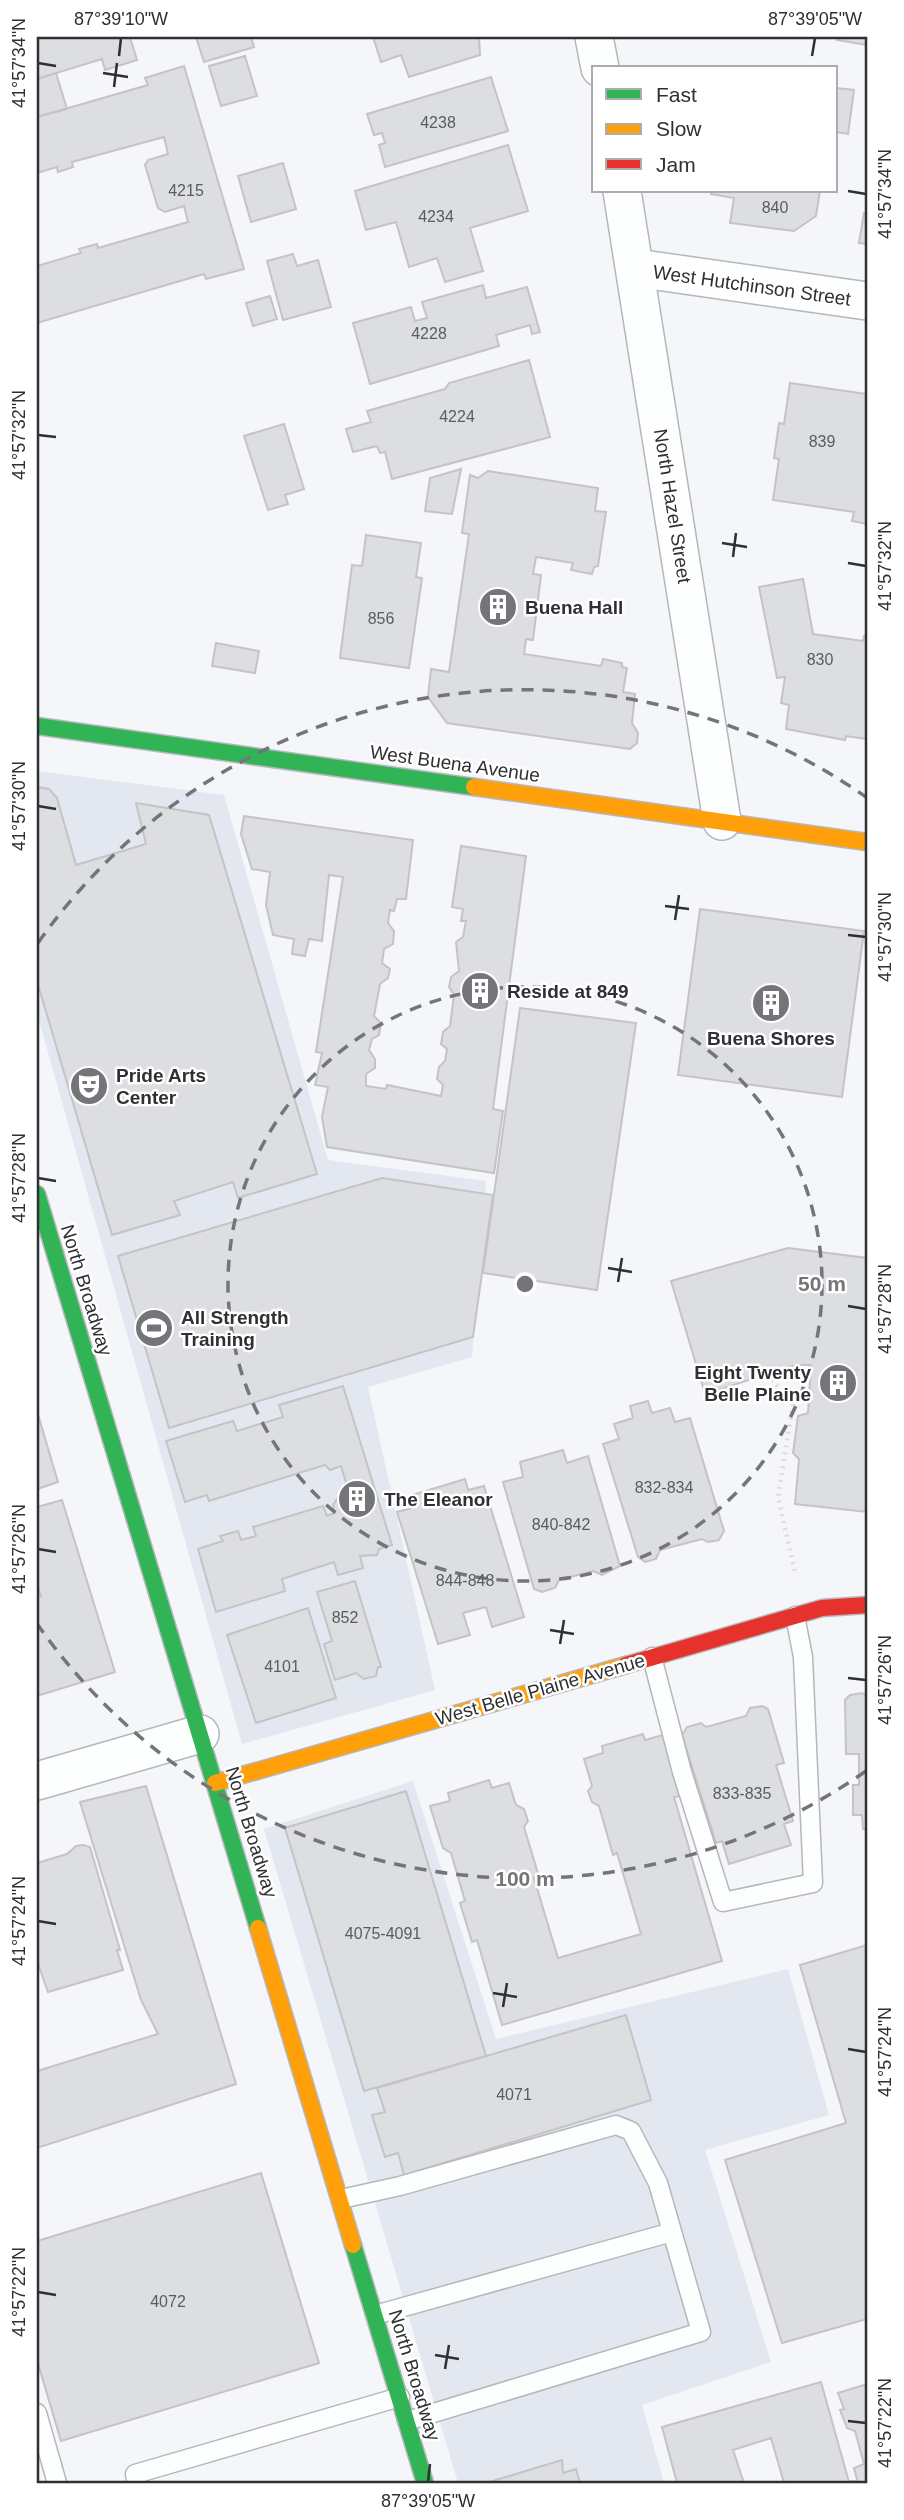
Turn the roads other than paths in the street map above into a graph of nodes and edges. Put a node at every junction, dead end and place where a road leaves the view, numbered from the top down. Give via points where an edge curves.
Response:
1 (594, 37) edge
2 (600, 66) edge
3 (622, 192) edge
4 (636, 268) junction
5 (867, 301) edge
6 (37, 726) edge
7 (722, 821) junction
8 (867, 842) edge
9 (39, 1206) edge
10 (867, 1605) edge
11 (795, 1616) junction
12 (652, 1657) junction
13 (200, 1734) junction
14 (37, 1782) edge
15 (215, 1783) junction
16 (341, 2199) junction
17 (672, 2232) junction
18 (375, 2315) junction
19 (400, 2397) junction
20 (37, 2413) edge
21 (407, 2421) junction
22 (57, 2483) edge
23 (138, 2483) edge
24 (425, 2483) edge

1 - 2 street
3 - 4 street, North Hazel Street
4 - 5 street, West Hutchinson Street
4 - 7 street, North Hazel Street
6 - 7 street, West Buena Avenue
7 - 8 street, West Buena Avenue
9 - 13 street, North Broadway
10 - 11 street, West Belle Plaine Avenue via 822,1608
11 - 12 street, West Belle Plaine Avenue
11 - 12 lane via 803,1657 813,1883 723,1902
12 - 15 street, West Belle Plaine Avenue
13 - 14 street
13 - 15 street, North Broadway
15 - 16 street, North Broadway
16 - 17 lane via 616,2125 631,2131 658,2183
16 - 18 street, North Broadway
17 - 18 lane
17 - 21 lane via 701,2332
18 - 19 street, North Broadway
19 - 21 street, North Broadway
19 - 23 lane via 135,2474
20 - 22 lane
21 - 24 street, North Broadway

